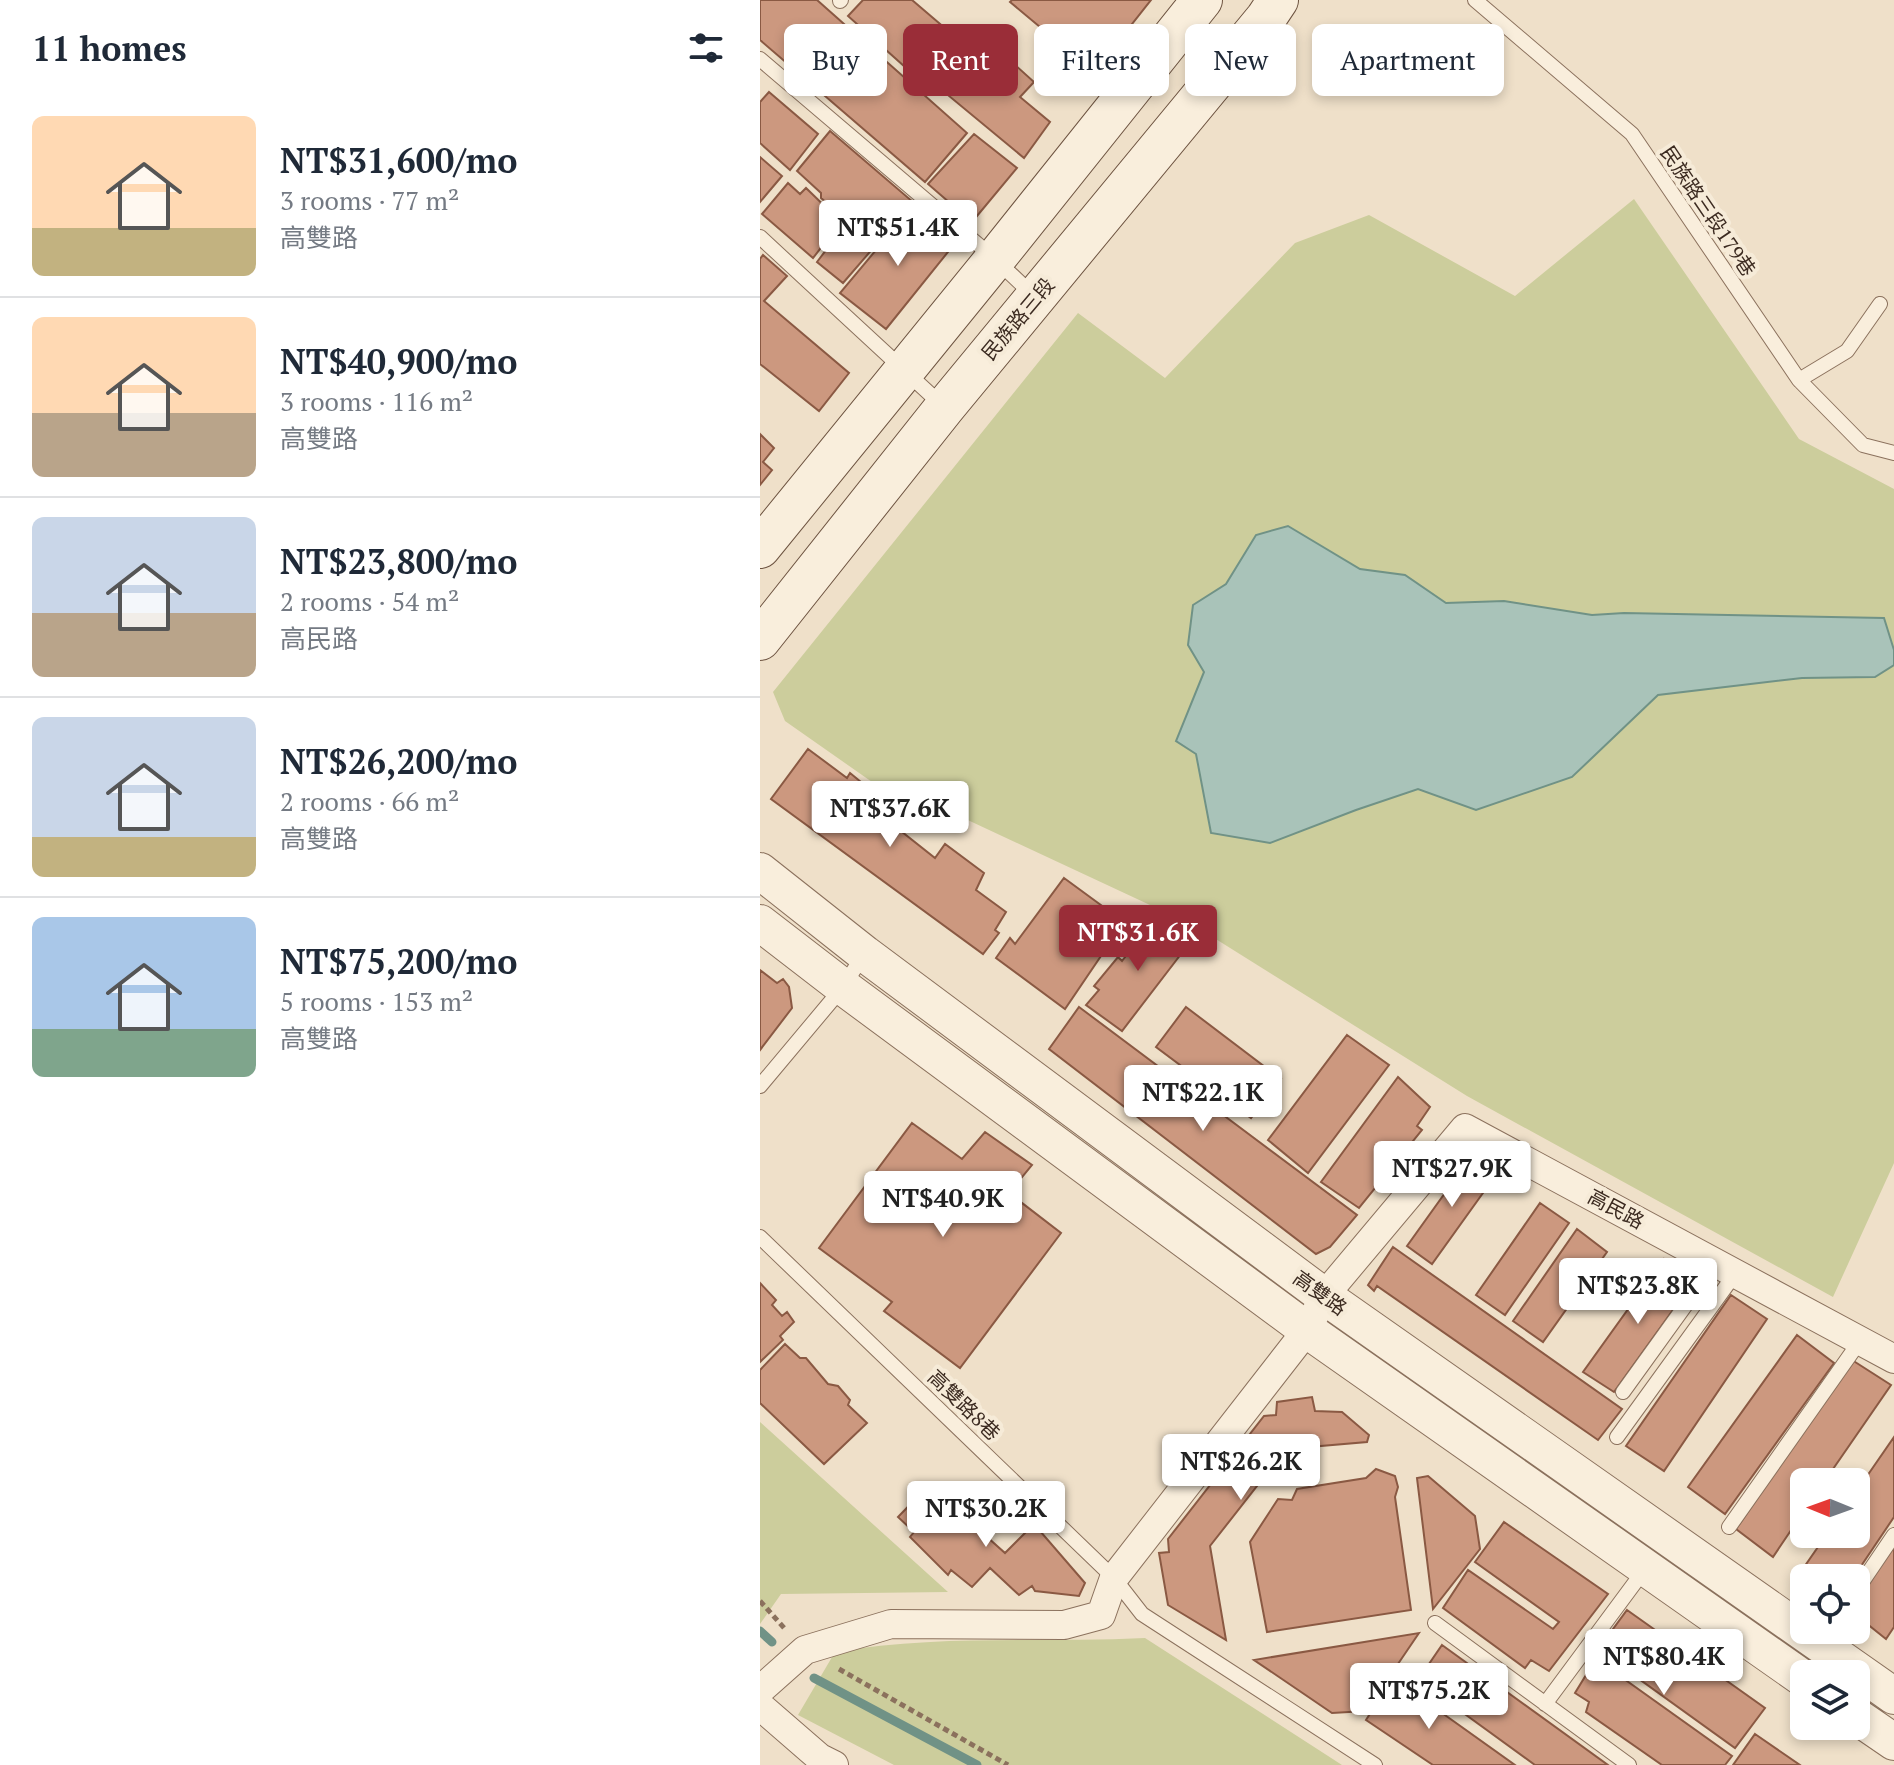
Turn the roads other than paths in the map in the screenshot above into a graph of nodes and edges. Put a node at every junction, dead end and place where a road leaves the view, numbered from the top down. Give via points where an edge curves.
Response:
1 (1202, 0) edge
2 (1278, 0) edge
3 (1475, 0) edge
4 (760, 59) edge
5 (760, 237) edge
6 (995, 259) junction
7 (1036, 298) junction
8 (1880, 304) dead end
9 (905, 369) junction
10 (1799, 380) junction
11 (945, 407) junction
12 (1894, 453) edge
13 (760, 548) edge
14 (760, 640) edge
15 (760, 871) edge
16 (760, 923) edge
17 (865, 954) junction
18 (843, 987) junction
19 (760, 1086) edge
20 (760, 1237) edge
21 (1726, 1268) junction
22 (1324, 1296) junction
23 (1307, 1330) junction
24 (1860, 1341) junction
25 (1894, 1359) edge
26 (1623, 1392) dead end
27 (1617, 1437) dead end
28 (1729, 1527) dead end
29 (1894, 1535) edge
30 (1646, 1568) junction
31 (1870, 1570) edge
32 (1114, 1578) junction
33 (1435, 1623) dead end
34 (1790, 1669) edge
35 (760, 1690) edge
36 (1894, 1696) edge
37 (1545, 1704) junction
38 (760, 1706) edge
39 (1870, 1726) edge
40 (1894, 1742) edge
41 (834, 1765) edge
42 (1375, 1765) edge
43 (1629, 1765) edge

1 - 6 main road
2 - 7 main road, 民族路三段
3 - 10 lane, 民族路三段179巷 via 1632,134
4 - 6 lane
5 - 9 lane
6 - 7 lane
6 - 9 main road
7 - 11 main road, 民族路三段
8 - 10 lane via 1847,351
9 - 11 lane
9 - 13 main road
10 - 12 lane, 民族路三段179巷 via 1863,445
11 - 14 main road, 民族路三段
15 - 17 street, 高雙路
16 - 18 street, 高雙路
17 - 18 lane
17 - 22 street, 高雙路
18 - 19 lane
18 - 23 street, 高雙路
20 - 32 lane, 高雙路8巷
21 - 22 street, 高民路 via 1465,1128
21 - 24 street, 高民路
21 - 26 lane
21 - 27 lane
22 - 23 street
22 - 36 street, 高雙路
23 - 30 street, 高雙路
23 - 32 street
24 - 25 street, 高民路
24 - 28 lane
29 - 31 lane
30 - 34 street, 高雙路
30 - 37 lane
32 - 35 street via 1101,1615 1064,1625 891,1624 805,1650
32 - 42 lane, 高雙路8巷 via 1142,1614
33 - 37 lane
37 - 43 lane
38 - 41 street
39 - 40 street

